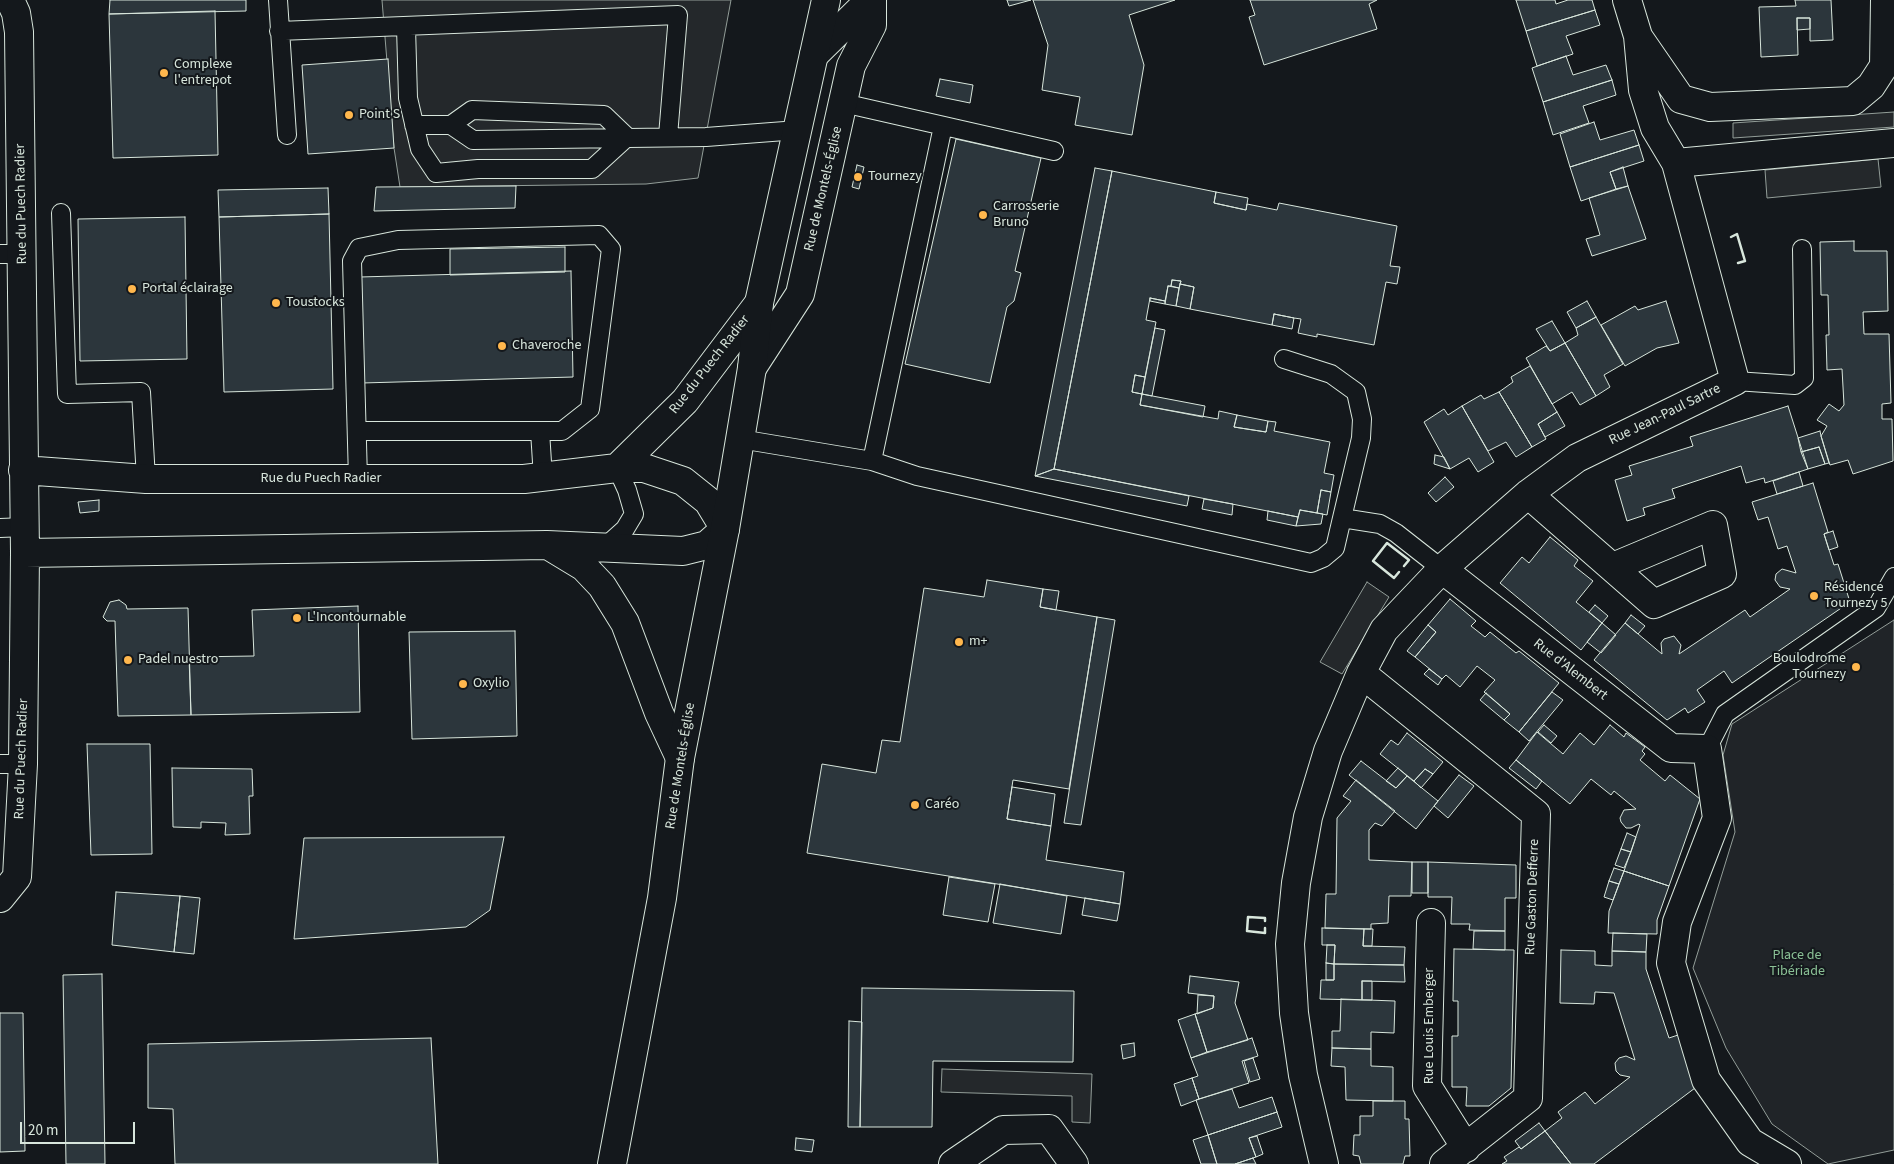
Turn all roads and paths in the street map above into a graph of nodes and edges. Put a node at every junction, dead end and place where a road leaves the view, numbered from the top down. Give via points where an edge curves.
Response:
1 (10, 0) edge
2 (278, 0) edge
3 (826, 0) edge
4 (871, 0) edge
5 (1627, 0) edge
6 (1885, 0) edge
7 (406, 27) junction
8 (279, 31) junction
9 (1638, 36) junction
10 (814, 55) junction
11 (843, 102) junction
12 (414, 125) junction
13 (451, 125) junction
14 (943, 126) junction
15 (798, 130) junction
16 (287, 135) dead end
17 (668, 136) junction
18 (627, 137) junction
19 (1894, 143) edge
20 (1054, 152) dead end
21 (1676, 163) junction
22 (61, 213) dead end
23 (1802, 249) dead end
24 (11, 254) edge
25 (759, 303) junction
26 (1284, 359) dead end
27 (752, 368) junction
28 (1735, 381) junction
29 (357, 431) junction
30 (540, 431) junction
31 (740, 439) junction
32 (872, 461) junction
33 (617, 468) junction
34 (23, 470) junction
35 (543, 478) junction
36 (146, 479) junction
37 (358, 479) junction
38 (1528, 494) junction
39 (1342, 518) junction
40 (725, 529) junction
41 (17, 536) edge
42 (547, 545) junction
43 (605, 548) junction
44 (1613, 567) dead end
45 (1442, 569) junction
46 (1894, 577) edge
47 (1361, 673) junction
48 (1707, 749) junction
49 (680, 758) junction
50 (12, 764) edge
51 (0, 898) edge
52 (1431, 923) dead end
53 (1466, 1148) junction
54 (612, 1164) edge
55 (953, 1164) edge
56 (1074, 1164) edge
57 (1324, 1164) edge
58 (1444, 1164) edge
59 (1787, 1164) edge

1 - 24 street, Rue du Puech Radier via 20,32
2 - 8 lane
3 - 10 street, Rue de Montels-Église
4 - 10 street
4 - 11 street, Rue de Montels-Église via 872,25 851,66
5 - 9 street
6 - 9 street via 1884,66 1871,86 1853,101 1710,107 1681,99
7 - 8 lane
7 - 12 lane via 408,98
7 - 17 lane via 678,15
8 - 16 lane
9 - 21 street, Rue Jean-Paul Sartre via 1643,90 1656,128
10 - 15 street, Rue de Montels-Église
11 - 14 lane
11 - 27 street, Rue de Montels-Église via 800,294
12 - 13 lane
12 - 18 lane via 420,149 436,173 478,169 592,169
13 - 18 lane via 473,140
13 - 18 lane via 472,110 604,115
14 - 20 lane
14 - 32 lane
15 - 17 lane via 706,137
15 - 25 street, Rue de Montels-Église
17 - 18 lane
19 - 21 street
21 - 28 street, Rue Jean-Paul Sartre
22 - 36 lane via 67,394 141,392
23 - 28 lane via 1804,378 1795,385
24 - 34 street, Rue du Puech Radier
25 - 27 street, Rue de Montels-Église
25 - 33 street, Rue du Puech Radier via 685,401
26 - 39 lane via 1331,374 1356,392 1362,419 1361,438
27 - 31 street, Rue de Montels-Église
28 - 38 street, Rue Jean-Paul Sartre via 1577,458
29 - 30 lane
29 - 30 lane via 352,261 360,248 398,240 599,235 611,249 590,409 562,431
29 - 37 lane
30 - 35 lane
31 - 32 lane
31 - 40 street, Rue de Montels-Église
32 - 39 lane via 917,476 1312,563 1335,548
33 - 35 street, Rue du Puech Radier
33 - 40 street, Rue du Puech Radier via 644,468 683,481 708,501
33 - 43 lane via 634,514 624,530
34 - 36 street, Rue du Puech Radier
34 - 41 street, Rue du Puech Radier
35 - 37 street, Rue du Puech Radier
36 - 37 street, Rue du Puech Radier
38 - 44 street
38 - 45 street, Rue Jean-Paul Sartre
39 - 45 lane via 1380,524
40 - 43 street via 707,545 683,551
40 - 49 street, Rue de Montels-Église
41 - 42 street
41 - 50 street, Rue du Puech Radier
42 - 43 street
42 - 49 street via 584,567 602,586 625,623
45 - 47 street, Rue Jean-Paul Sartre via 1384,630
45 - 48 street, Rue d'Alembert via 1671,748
46 - 48 lane via 1876,608 1726,714
47 - 53 street, Rue Gaston Defferre via 1536,814 1528,1098
47 - 57 street, Rue Jean-Paul Sartre via 1328,751 1308,817 1296,883 1290,944 1294,1013 1303,1075
48 - 59 street via 1717,818 1677,922 1670,963 1706,1080 1750,1142
49 - 54 street, Rue de Montels-Église via 662,898
50 - 51 street, Rue du Puech Radier via 17,877
52 - 53 street, Rue Louis Emberger via 1428,1086
53 - 58 street, Rue Gaston Defferre
55 - 56 street via 1003,1130 1049,1129

